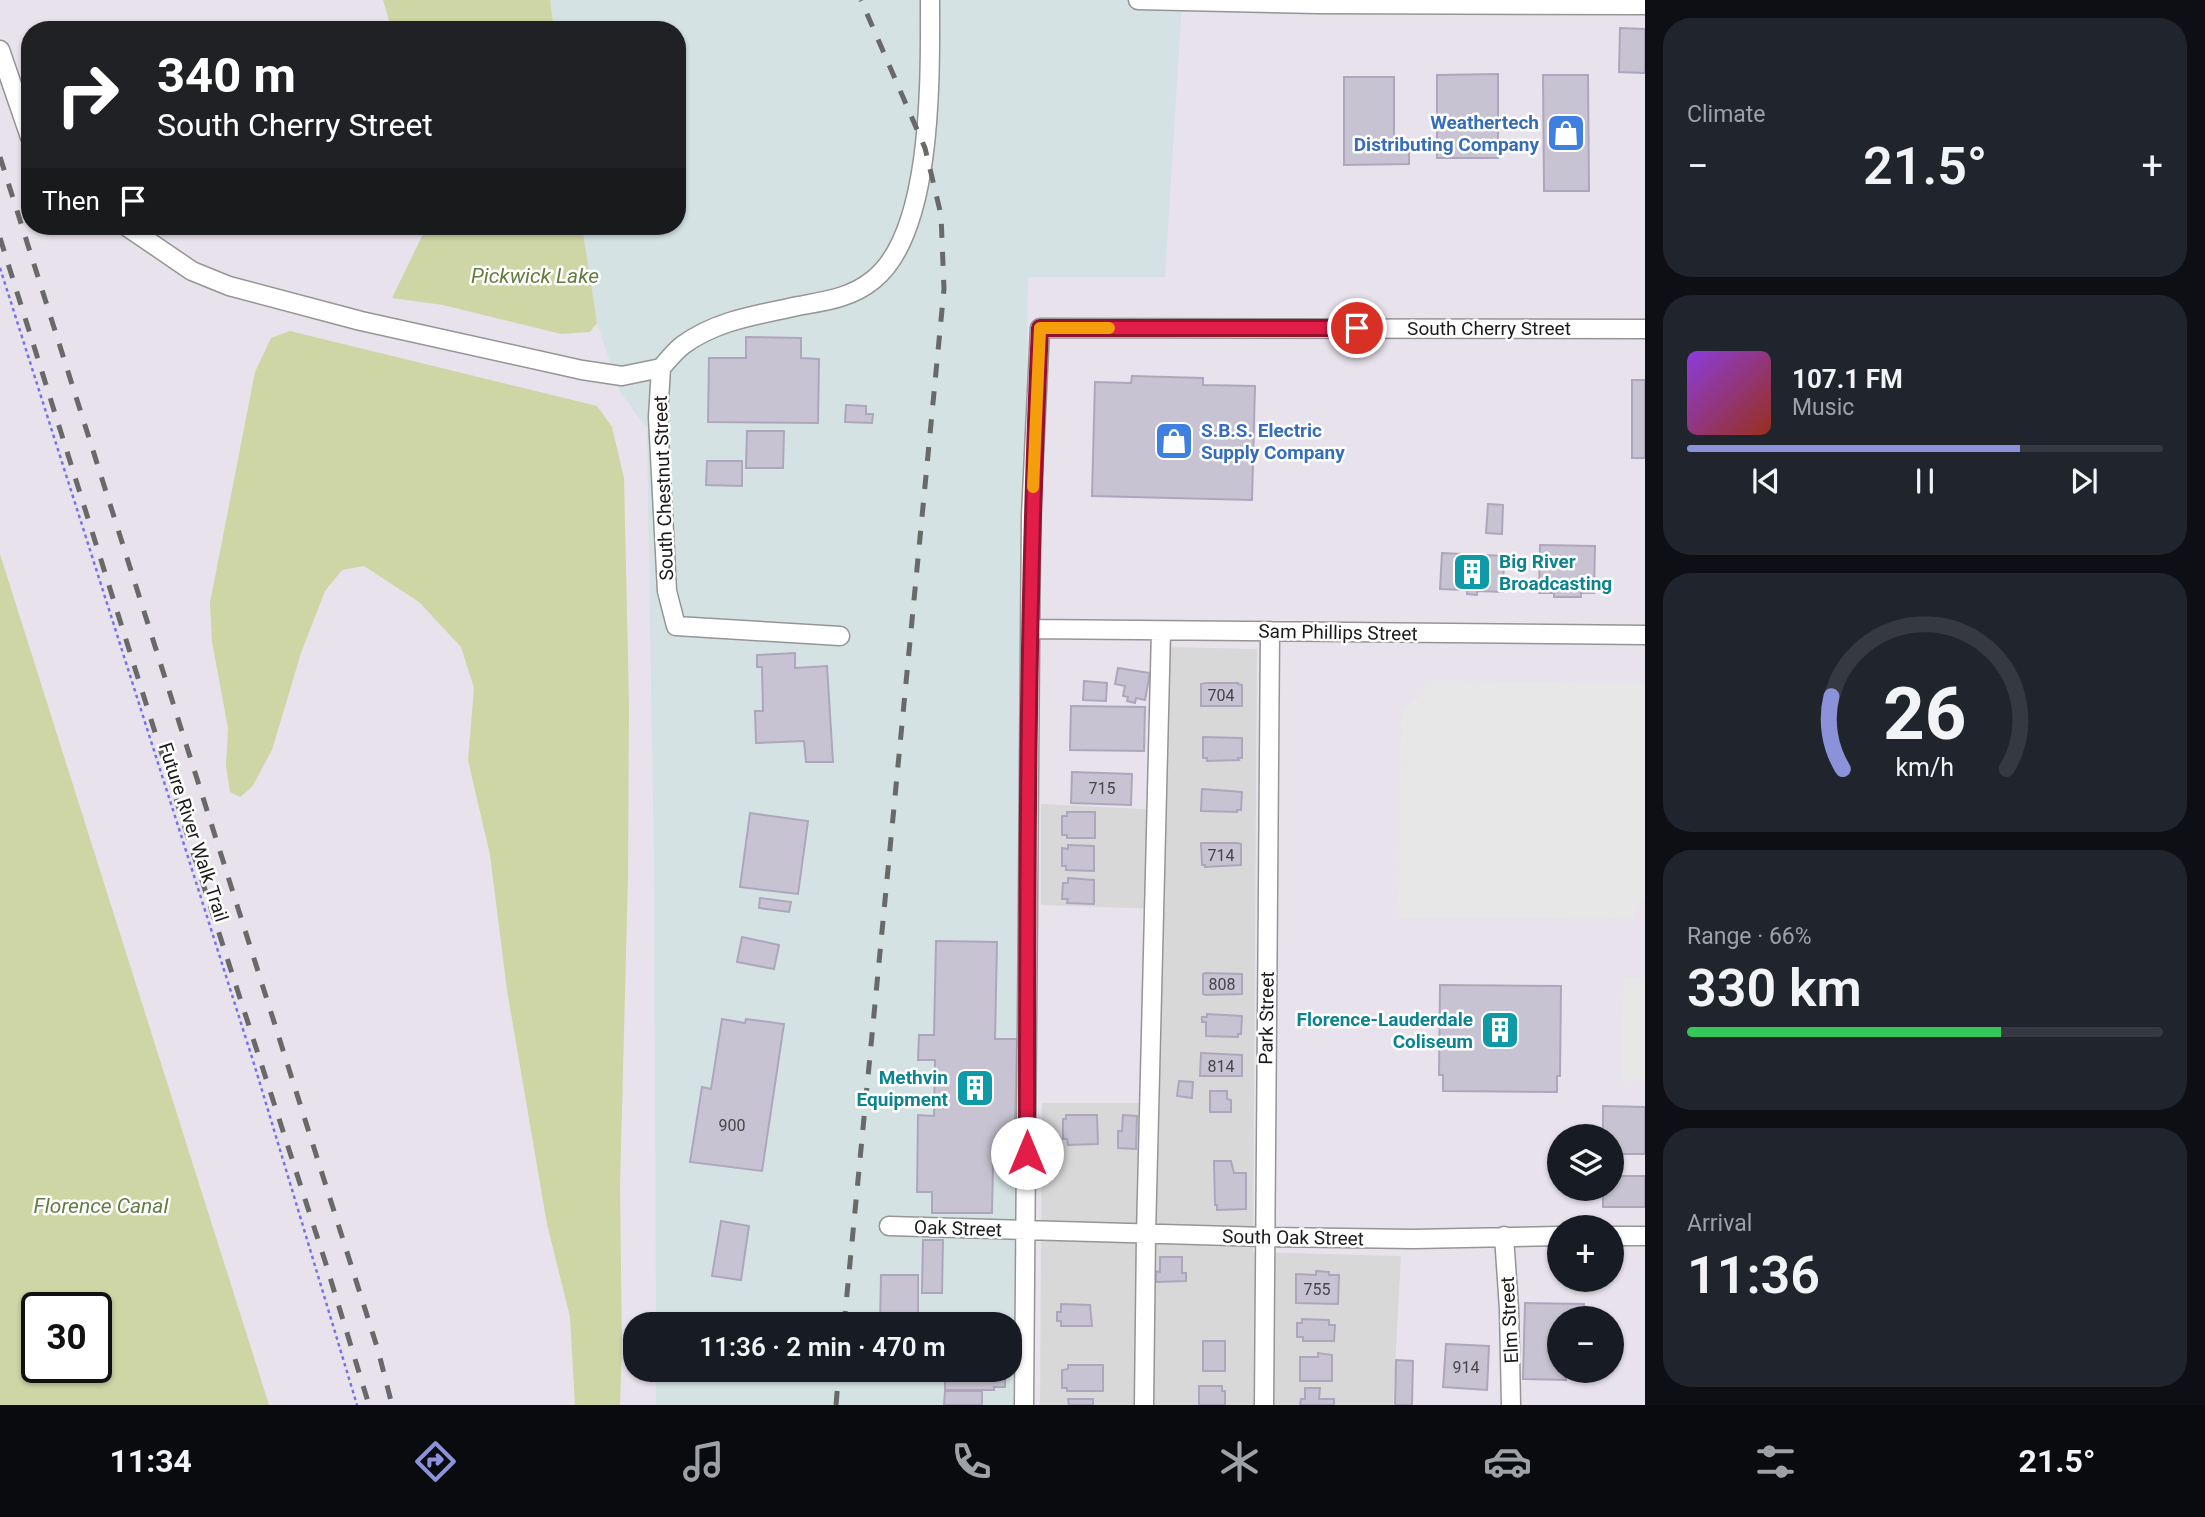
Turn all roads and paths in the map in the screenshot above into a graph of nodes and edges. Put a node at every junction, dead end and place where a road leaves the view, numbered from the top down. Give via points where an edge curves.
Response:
1 (930, 0) edge
2 (1138, 0) edge
3 (1645, 5) edge
4 (0, 50) edge
5 (21, 111) edge
6 (139, 235) edge
7 (0, 268) edge
8 (1645, 329) edge
9 (661, 368) junction
10 (1030, 629) junction
11 (1161, 631) junction
12 (1269, 631) junction
13 (1645, 635) edge
14 (840, 636) dead end
15 (889, 1226) dead end
16 (1027, 1230) junction
17 (1146, 1235) junction
18 (1504, 1236) junction
19 (1547, 1236) edge
20 (1624, 1236) edge
21 (1645, 1236) edge
22 (1266, 1237) junction
23 (357, 1405) edge
24 (1024, 1405) edge
25 (1144, 1405) edge
26 (1264, 1405) edge
27 (1511, 1405) edge

1 - 9 street, South Chestnut Street via 925,148 899,250 874,280 848,296 719,324 682,345
2 - 3 street
4 - 5 street
6 - 9 street via 192,271 229,286 361,321 582,370 622,376
7 - 23 path, Future River Walk Trail via 255,1067
8 - 10 street, South Cherry Street via 1040,328
9 - 14 street, South Chestnut Street via 658,417 667,591 676,626
10 - 11 street, Sam Phillips Street
10 - 16 street
11 - 12 street, Sam Phillips Street
11 - 17 street
12 - 13 street, Sam Phillips Street
12 - 22 street, Park Street
15 - 16 street, Oak Street
16 - 17 street, South Oak Street
16 - 24 street
17 - 22 street, South Oak Street
17 - 25 street
18 - 19 street, South Oak Street
18 - 22 street, South Oak Street
18 - 27 street, Elm Street
20 - 21 street
22 - 26 street, Park Street

